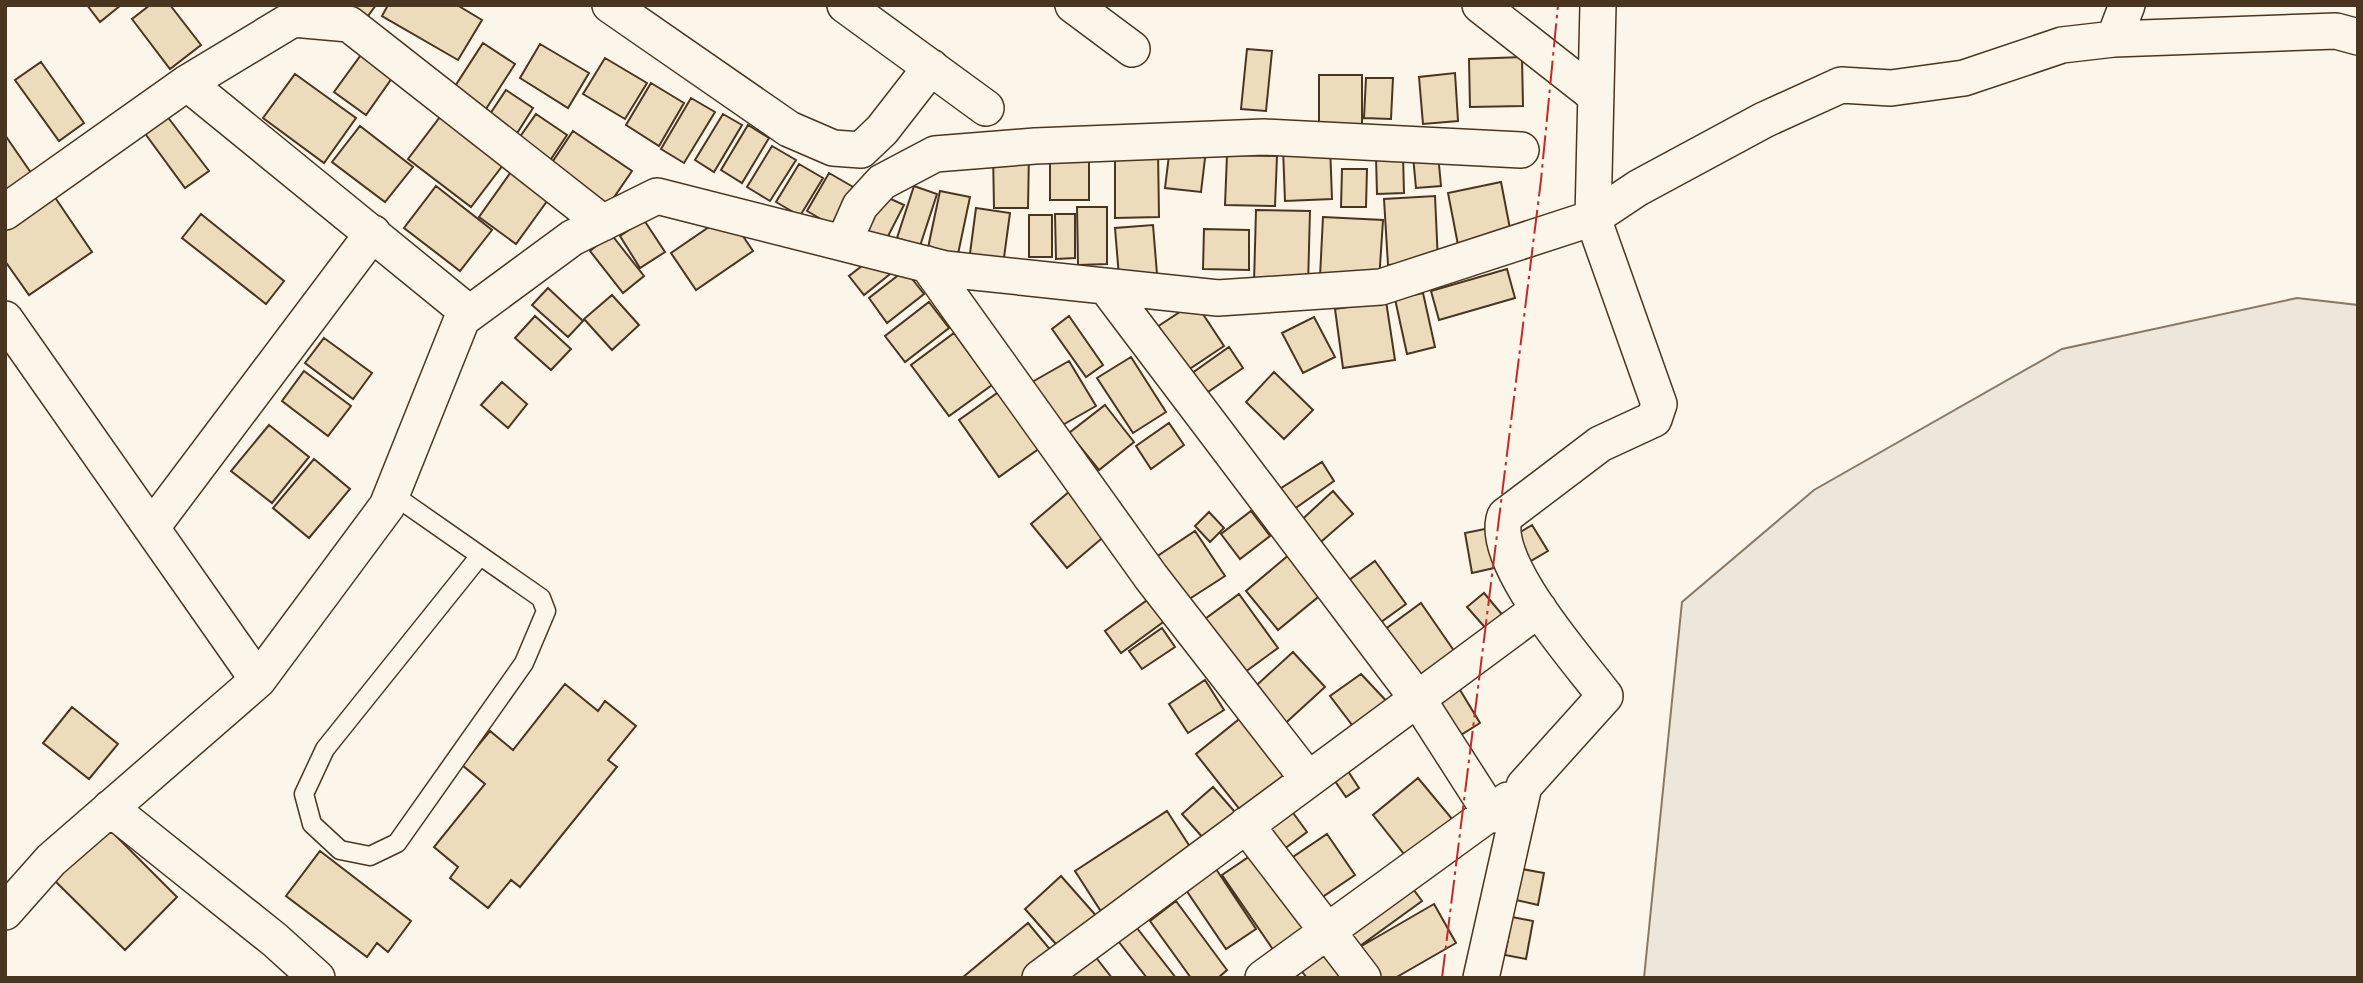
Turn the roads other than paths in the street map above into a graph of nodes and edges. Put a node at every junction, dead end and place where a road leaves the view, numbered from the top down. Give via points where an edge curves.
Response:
1 (610, 5) edge
2 (845, 5) edge
3 (1073, 5) edge
4 (1480, 5) edge
5 (1598, 5) edge
6 (2127, 5) edge
7 (2358, 37) edge
8 (2113, 39) junction
9 (1132, 49) dead end
10 (931, 67) junction
11 (187, 83) junction
12 (1596, 96) junction
13 (986, 108) dead end
14 (1521, 150) dead end
15 (5, 212) edge
16 (1593, 218) junction
17 (603, 223) junction
18 (373, 233) junction
19 (844, 242) junction
20 (927, 264) junction
21 (1107, 288) junction
22 (469, 313) junction
23 (5, 319) edge
24 (392, 494) junction
25 (152, 527) junction
26 (479, 557) junction
27 (1539, 609) junction
28 (258, 680) junction
29 (1417, 698) junction
30 (1308, 779) junction
31 (1524, 786) junction
32 (110, 808) junction
33 (1492, 815) junction
34 (1246, 825) junction
35 (5, 912) edge
36 (1327, 931) junction
37 (317, 978) edge
38 (1040, 978) edge
39 (1263, 978) edge
40 (1363, 978) edge
41 (1481, 978) edge

1 - 10 street via 789,129 833,148 861,150
2 - 10 street
3 - 9 street
4 - 12 street
5 - 12 street
6 - 8 street
7 - 8 street via 2336,32
8 - 16 street via 2062,45 1964,78 1891,88 1841,85 1752,126
10 - 13 street
11 - 15 street
11 - 17 street via 293,19 349,24
11 - 18 street
12 - 16 street
14 - 19 street via 1264,136 935,154 882,182 860,206
16 - 21 street via 1381,287 1218,298
16 - 27 street via 1659,404 1654,419 1600,444 1505,516 1500,528 1508,554
17 - 19 street via 657,196
17 - 22 street via 572,238
18 - 22 street
18 - 25 street
19 - 20 street
20 - 21 street
20 - 30 street via 1151,577
21 - 29 street
22 - 24 street via 462,319
23 - 25 street
24 - 26 lane
24 - 28 street
25 - 28 street
26 - 26 lane via 541,598 546,611 524,663 397,843 370,856 340,850 312,824 304,794 325,749
27 - 29 street
27 - 31 street via 1605,696
28 - 32 street
29 - 30 street
29 - 33 street
30 - 34 street
31 - 33 street
31 - 41 street
32 - 35 street via 51,860
32 - 37 street
33 - 36 street
34 - 36 street
34 - 38 street
36 - 39 street
36 - 40 street

